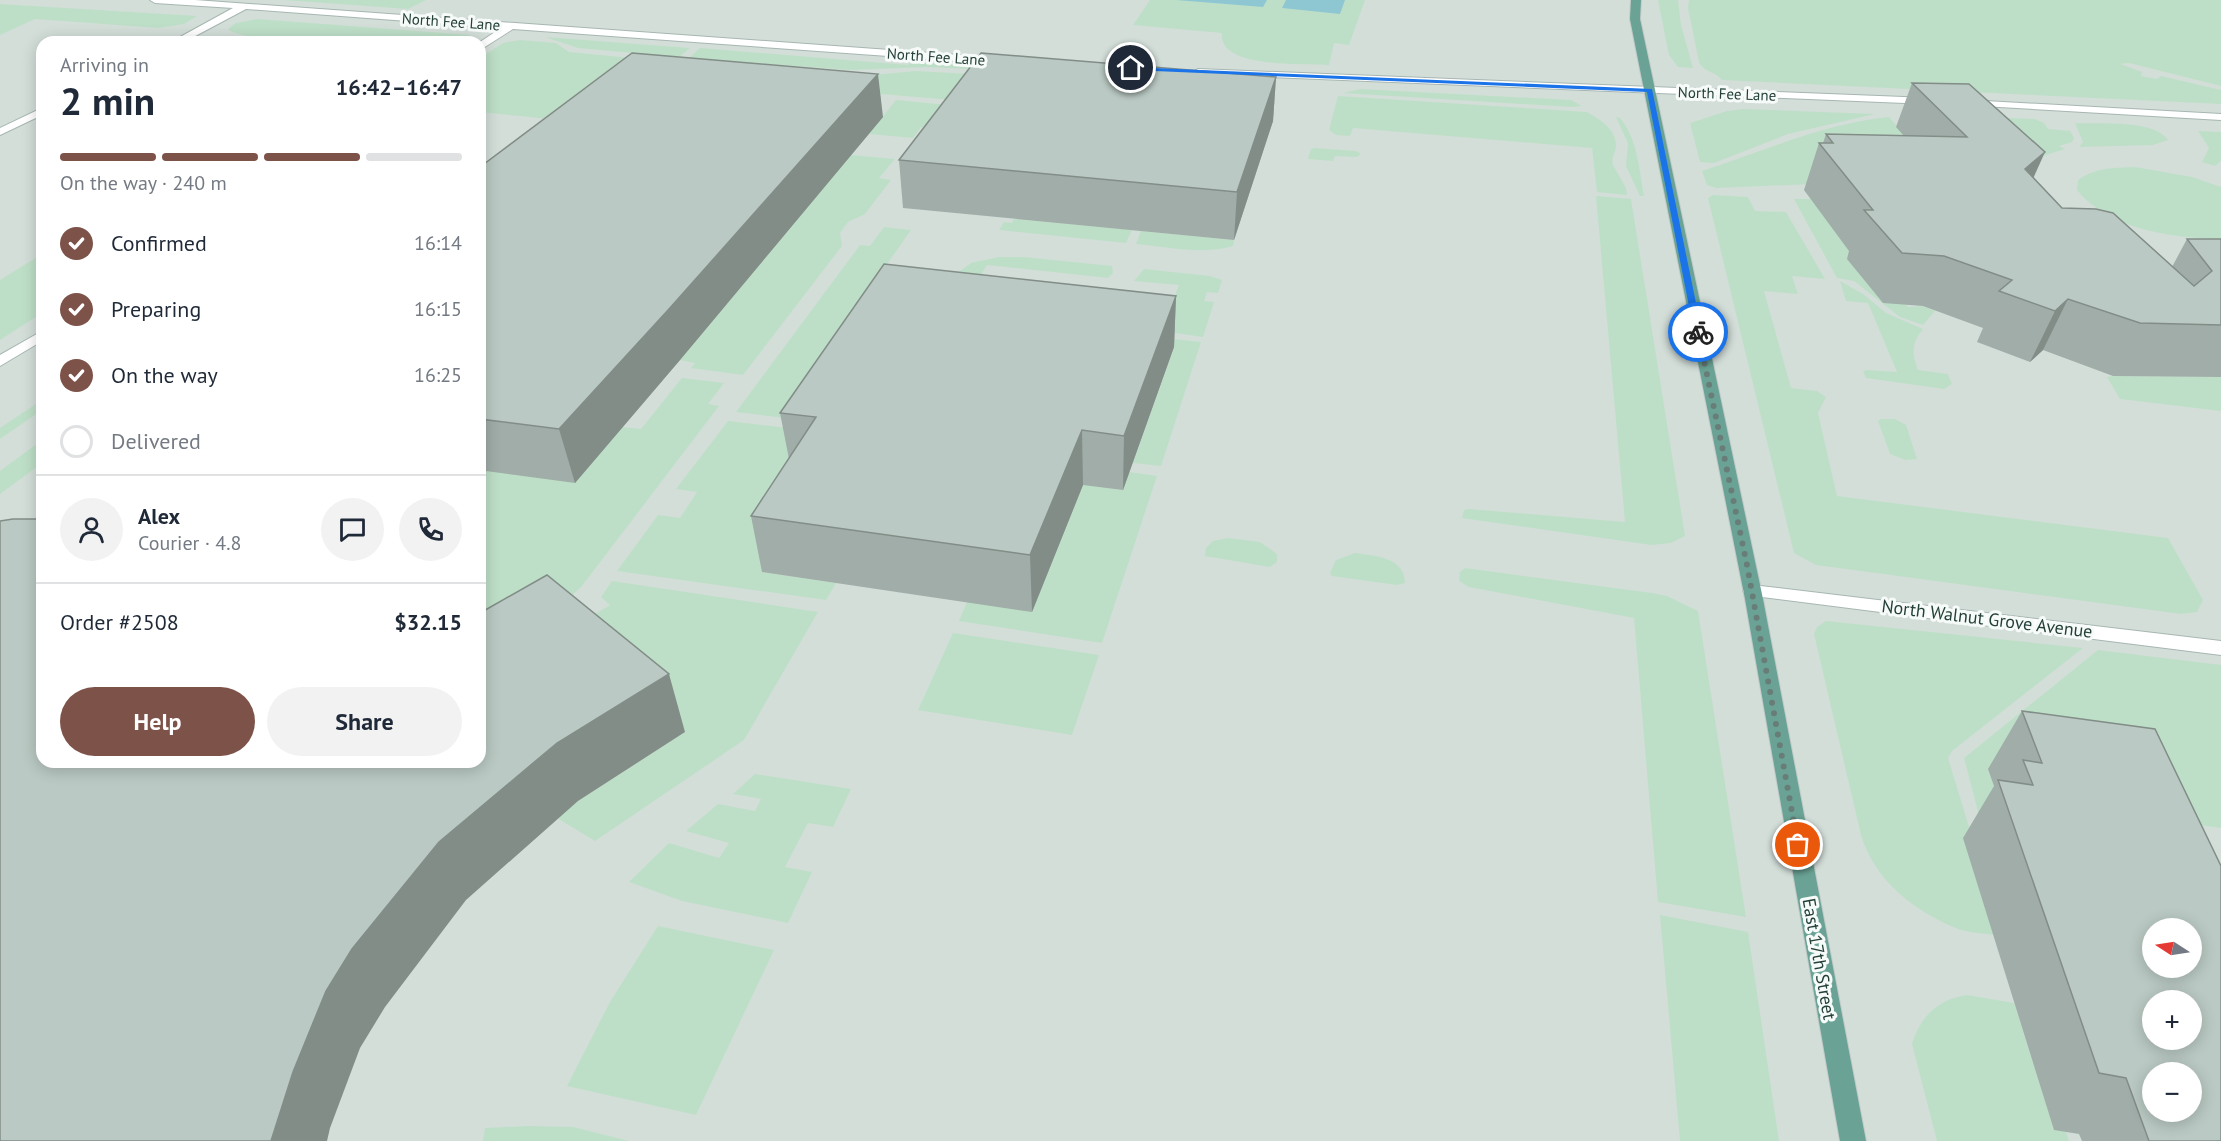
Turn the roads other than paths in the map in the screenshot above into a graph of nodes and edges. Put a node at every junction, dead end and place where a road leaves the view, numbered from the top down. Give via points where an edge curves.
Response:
1 (155, 0) edge
2 (1636, 0) edge
3 (243, 7) junction
4 (510, 26) junction
5 (187, 36) edge
6 (486, 43) edge
7 (1011, 62) edge
8 (1185, 71) edge
9 (1650, 91) junction
10 (36, 114) edge
11 (2221, 117) edge
12 (0, 132) edge
13 (36, 338) edge
14 (0, 362) edge
15 (1752, 591) junction
16 (2221, 648) edge
17 (1853, 1141) edge

1 - 3 street, North Fee Lane
2 - 9 main road, East 17th Street via 1635,19
3 - 4 street, North Fee Lane
3 - 5 street
4 - 6 street
4 - 7 street, North Fee Lane
8 - 9 street, North Fee Lane
9 - 11 street, North Fee Lane
9 - 15 main road, East 17th Street
10 - 12 street
13 - 14 street
15 - 16 street, North Walnut Grove Avenue
15 - 17 main road, East 17th Street

